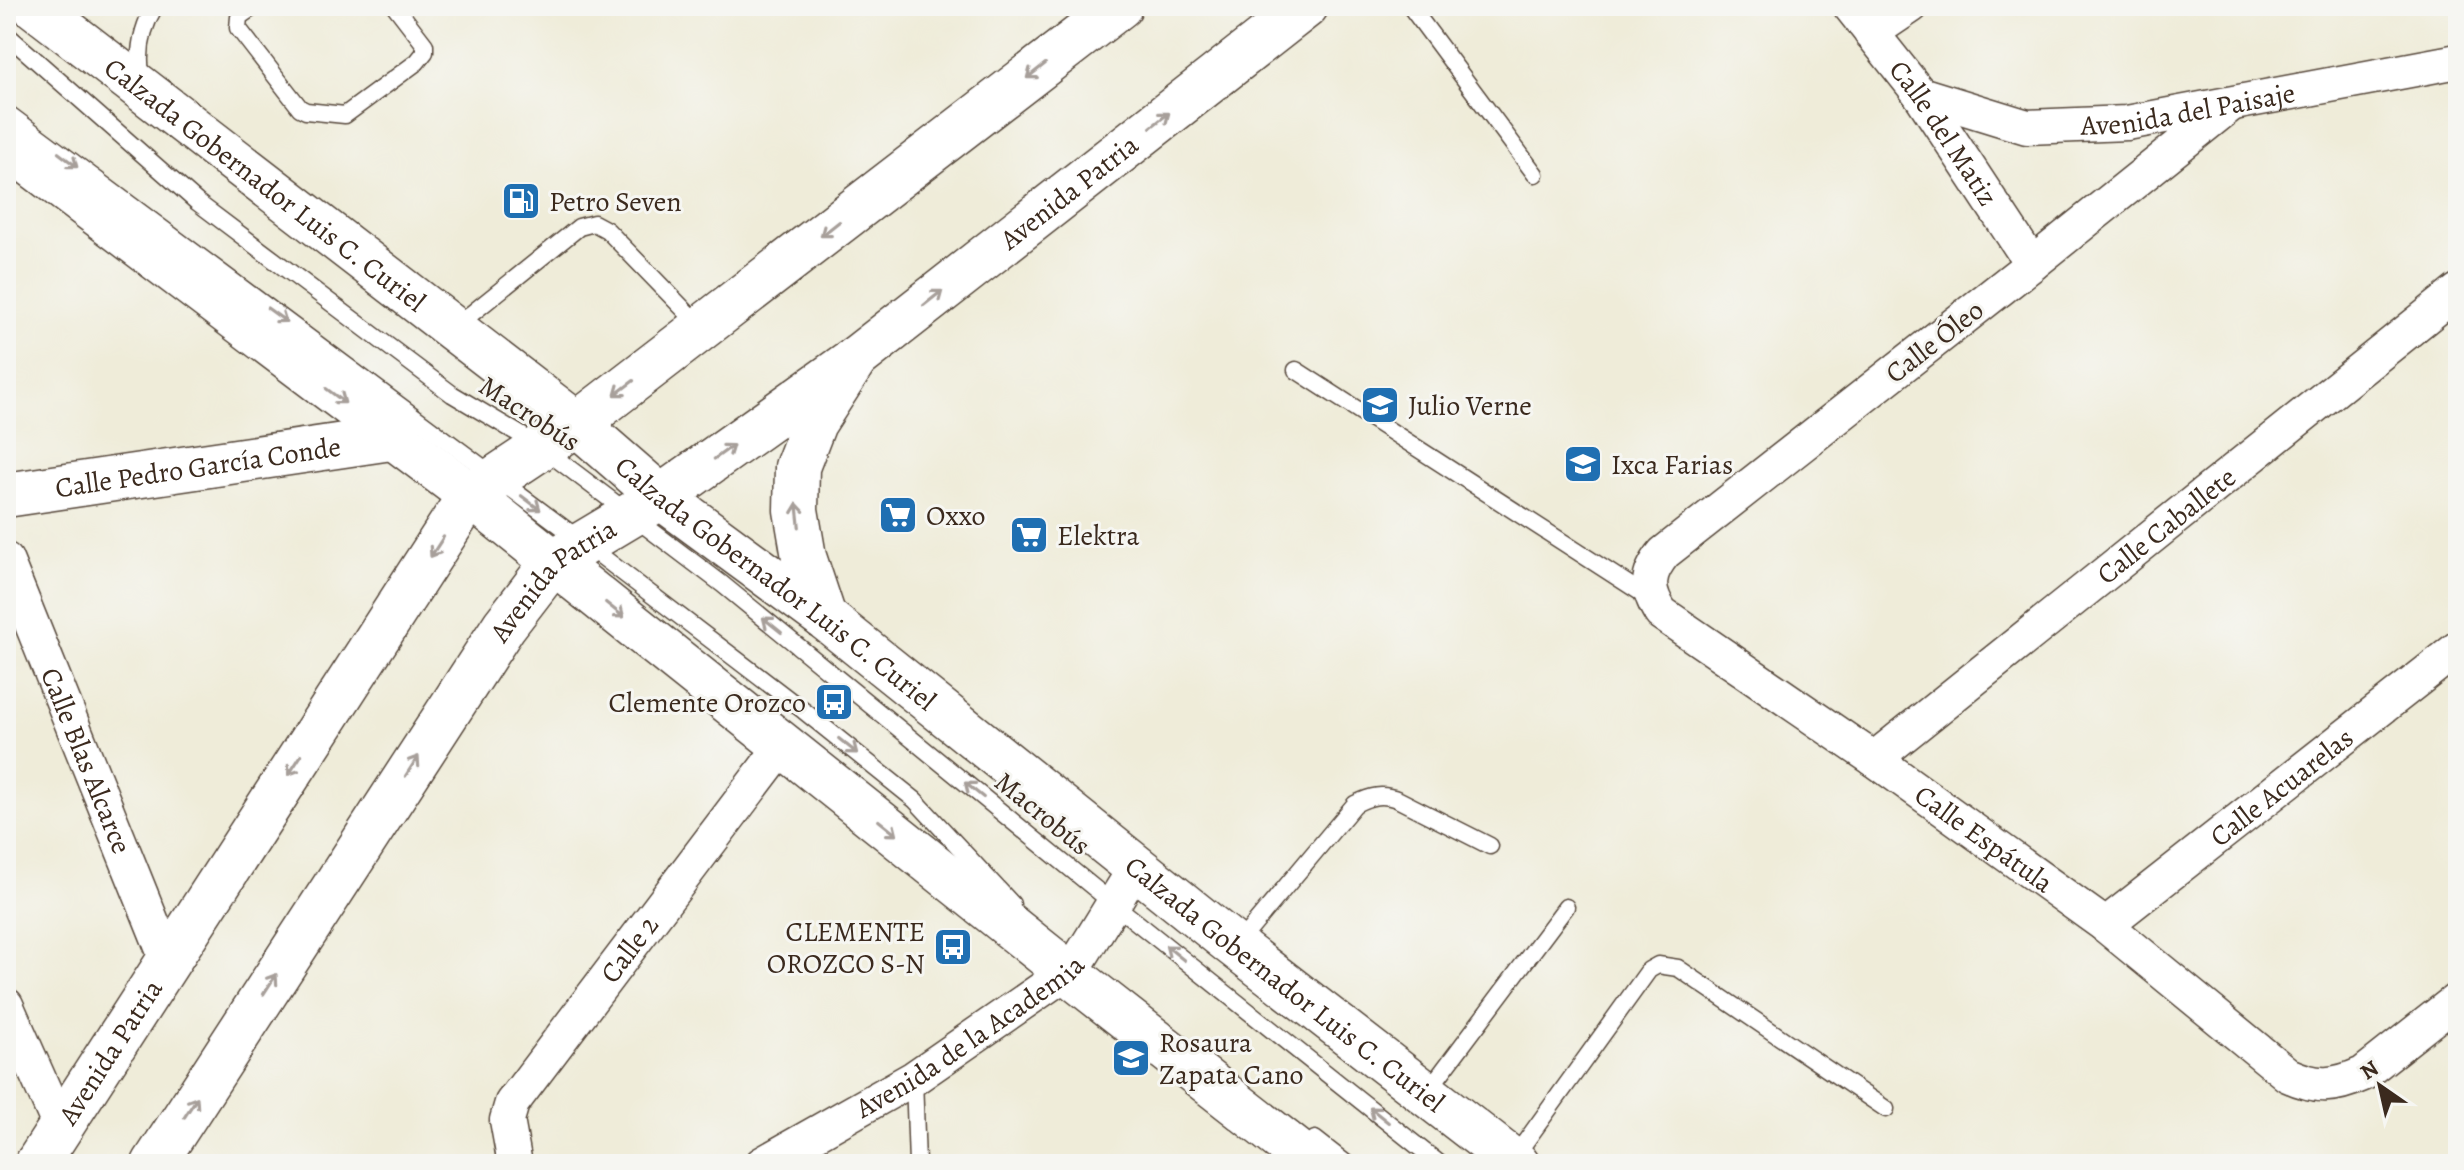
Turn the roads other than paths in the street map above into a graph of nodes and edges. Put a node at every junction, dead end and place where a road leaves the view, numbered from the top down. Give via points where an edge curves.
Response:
1 (34, 6) edge
2 (155, 6) edge
3 (255, 6) edge
4 (395, 6) edge
5 (1306, 6) edge
6 (1410, 6) edge
7 (1850, 6) edge
8 (1911, 6) edge
9 (1094, 14) edge
10 (1871, 33) junction
11 (6, 34) edge
12 (2458, 61) edge
13 (144, 88) junction
14 (1920, 94) junction
15 (2230, 105) junction
16 (6, 112) edge
17 (6, 145) edge
18 (1535, 174) dead end
19 (2032, 264) junction
20 (2458, 291) edge
21 (453, 328) junction
22 (702, 328) junction
23 (856, 358) junction
24 (1296, 370) dead end
25 (559, 435) junction
26 (391, 438) junction
27 (483, 486) junction
28 (6, 495) edge
29 (646, 506) junction
30 (569, 552) junction
31 (6, 560) edge
32 (1651, 592) junction
33 (824, 617) junction
34 (2458, 648) edge
35 (783, 745) junction
36 (1874, 759) junction
37 (1490, 846) dead end
38 (1136, 867) junction
39 (1115, 905) junction
40 (1566, 907) dead end
41 (1025, 914) dead end
42 (2105, 925) junction
43 (1236, 946) junction
44 (168, 962) junction
45 (1077, 962) junction
46 (2458, 999) edge
47 (6, 1005) edge
48 (914, 1078) junction
49 (1426, 1093) junction
50 (1886, 1109) dead end
51 (61, 1129) junction
52 (1306, 1145) edge
53 (1515, 1162) edge
54 (37, 1164) edge
55 (154, 1164) edge
56 (515, 1164) edge
57 (762, 1164) edge
58 (917, 1164) edge
59 (1347, 1164) edge
60 (1440, 1164) edge

1 - 13 main road, Calzada Gobernador Luis C. Curiel
2 - 13 lane via 141,40
3 - 4 lane via 239,17 238,28 293,101 306,111 345,115 425,52
23 -> 5 main road, Avenida Patria
6 - 18 lane
7 - 10 street, Calle del Matiz
8 - 10 street
9 -> 22 main road, Avenida Patria
10 - 14 street, Calle del Matiz
11 - 25 lane, Macrobús via 197,202 452,394
12 - 15 street, Avenida del Paisaje
13 - 21 main road, Calzada Gobernador Luis C. Curiel
14 - 15 street, Avenida del Paisaje via 2027,127 2127,123
14 - 19 street, Calle del Matiz
15 - 19 street, Calle Óleo
16 -> 27 lane
17 -> 26 main road
19 - 32 street, Calle Óleo via 1664,553 1652,567
20 - 36 street, Calle Caballete
21 - 22 lane via 579,227 594,223 607,230
21 - 25 main road, Calzada Gobernador Luis C. Curiel
22 -> 25 main road, Avenida Patria
29 -> 23 main road, Avenida Patria
33 -> 23 main road via 804,557 796,510 797,467 814,423
24 - 32 lane
25 - 27 main road, Avenida Patria
25 - 29 main road, Calzada Gobernador Luis C. Curiel
26 - 27 main road
26 - 28 main road, Calle Pedro García Conde
27 -> 30 main road
27 -> 44 main road, Avenida Patria
29 - 30 main road, Avenida Patria
29 - 33 main road, Calzada Gobernador Luis C. Curiel
39 -> 29 lane, Macrobús via 722,584
30 -> 35 main road
30 -> 41 lane via 804,711 915,800
55 -> 30 main road, Avenida Patria via 504,626
31 - 44 street, Calle Blas Alcarce
32 - 36 street, Calle Espátula via 1661,613
33 - 38 main road, Calzada Gobernador Luis C. Curiel
34 - 42 street, Calle Acuarelas
35 -> 45 main road
35 - 56 street, Calle 2 via 512,1103 507,1120
36 - 42 street, Calle Espátula
37 - 43 lane via 1387,795 1365,799 1355,804
38 - 39 street, Avenida de la Academia
38 - 43 main road, Calzada Gobernador Luis C. Curiel
39 - 45 street, Avenida de la Academia
60 -> 39 lane, Macrobús
40 - 49 lane
42 - 46 street, Calle Espátula via 2288,1075 2306,1083 2345,1082 2363,1074
43 - 49 main road, Calzada Gobernador Luis C. Curiel
44 - 51 main road, Avenida Patria
45 - 48 street, Avenida de la Academia
45 - 52 main road
47 - 51 street
48 - 57 street, Avenida de la Academia
48 - 58 lane
49 - 53 main road, Calzada Gobernador Luis C. Curiel
50 - 53 lane via 1678,968 1658,965 1649,970
51 - 54 main road, Avenida Patria
52 - 59 lane

